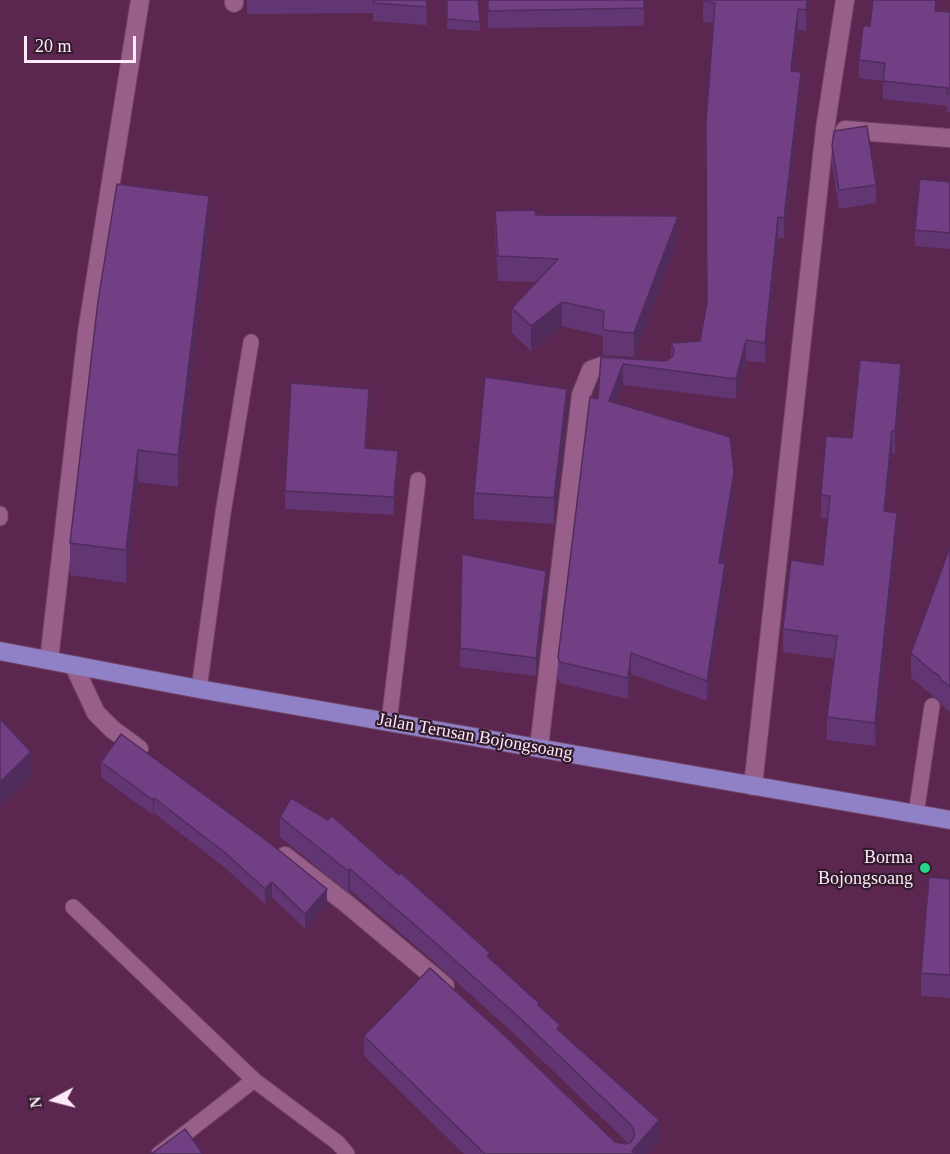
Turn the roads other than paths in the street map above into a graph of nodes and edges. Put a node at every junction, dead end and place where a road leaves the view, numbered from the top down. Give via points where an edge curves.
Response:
1 (140, 0) edge
2 (845, 0) edge
3 (825, 129) junction
4 (950, 138) edge
5 (251, 342) dead end
6 (643, 369) edge
7 (418, 480) dead end
8 (0, 651) edge
9 (49, 660) junction
10 (74, 666) junction
11 (199, 689) junction
12 (932, 706) dead end
13 (389, 722) junction
14 (539, 747) junction
15 (152, 759) edge
16 (753, 786) junction
17 (916, 814) junction
18 (950, 820) edge
19 (269, 843) edge
20 (73, 907) dead end
21 (457, 996) edge
22 (254, 1080) junction
23 (159, 1154) edge
24 (347, 1154) edge

1 - 9 street via 87,332
2 - 3 street
3 - 4 street
3 - 16 street
5 - 11 lane
6 - 14 street via 602,366 591,370 581,395
7 - 13 lane
8 - 9 main road, Jalan Terusan Bojongsoang
9 - 10 main road, Jalan Terusan Bojongsoang
10 - 11 main road, Jalan Terusan Bojongsoang
10 - 15 street via 96,713
11 - 13 main road, Jalan Terusan Bojongsoang
12 - 17 lane
13 - 14 main road, Jalan Terusan Bojongsoang
14 - 16 main road, Jalan Terusan Bojongsoang
16 - 17 main road, Jalan Terusan Bojongsoang
17 - 18 main road, Jalan Terusan Bojongsoang
19 - 21 street
20 - 22 lane
22 - 23 lane
22 - 24 lane via 338,1143

